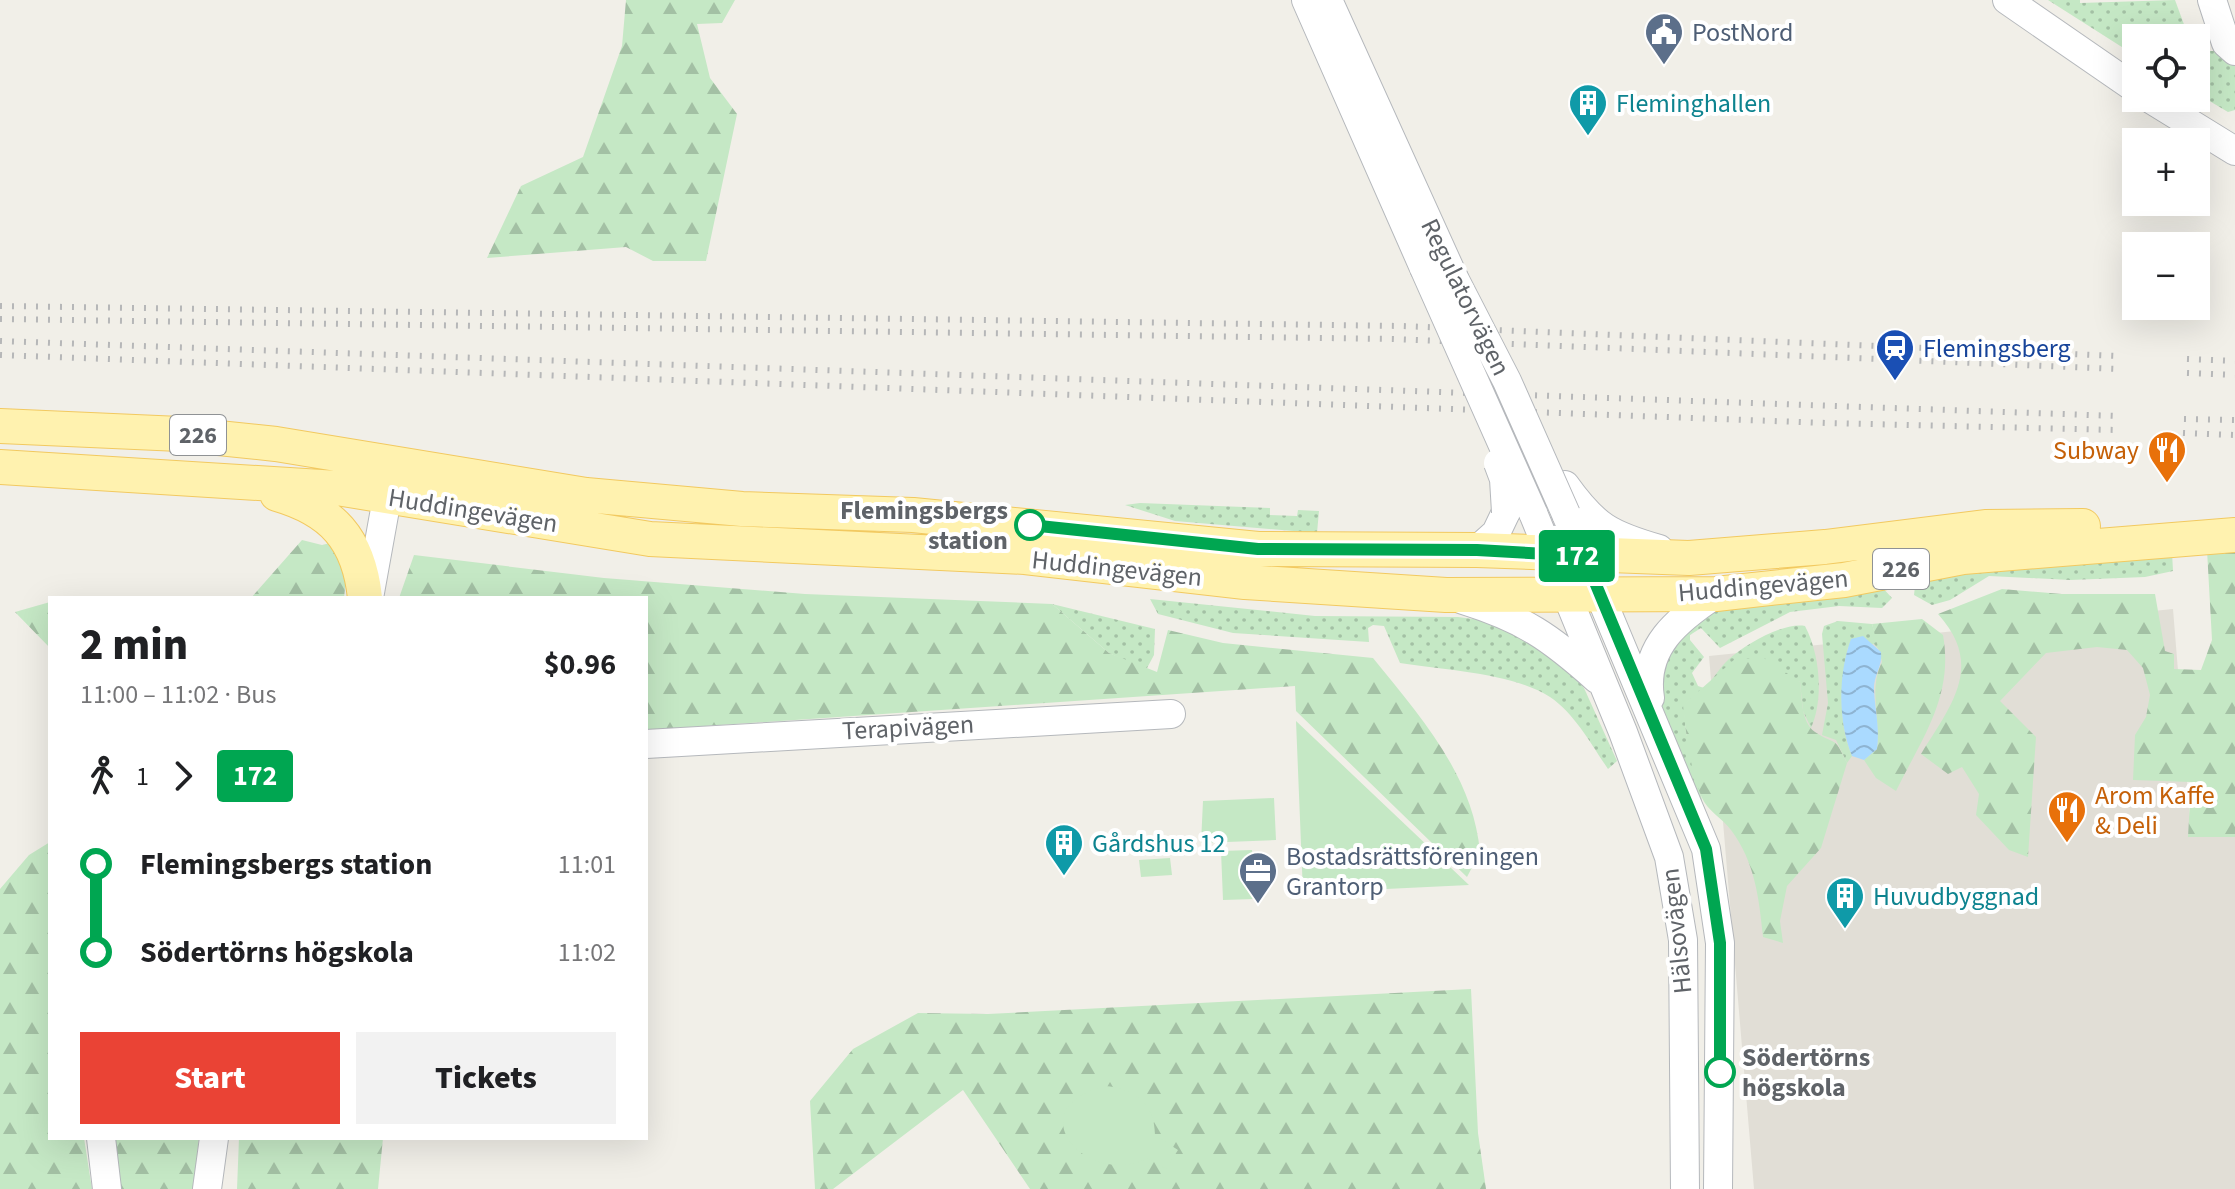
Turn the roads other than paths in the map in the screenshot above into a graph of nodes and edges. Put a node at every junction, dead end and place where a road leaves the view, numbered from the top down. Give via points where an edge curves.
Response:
1 (1306, 0) edge
2 (1328, 0) edge
3 (2007, 0) edge
4 (2212, 0) edge
5 (2235, 51) edge
6 (2122, 79) edge
7 (2172, 112) edge
8 (2235, 151) edge
9 (0, 426) edge
10 (393, 463) junction
11 (0, 467) edge
12 (234, 482) junction
13 (387, 497) junction
14 (1520, 512) junction
15 (1576, 514) junction
16 (2235, 523) edge
17 (2235, 535) edge
18 (1477, 550) junction
19 (1567, 556) junction
20 (1689, 558) junction
21 (1716, 594) junction
22 (1446, 595) junction
23 (1567, 595) junction
24 (1601, 595) junction
25 (367, 596) edge
26 (367, 596) edge
27 (1604, 685) junction
28 (1171, 714) dead end
29 (1653, 715) junction
30 (648, 744) edge
31 (101, 1140) edge
32 (214, 1140) edge
33 (107, 1189) edge
34 (207, 1189) edge
35 (1685, 1189) edge
36 (1718, 1189) edge

1 - 14 street, Regulatorvägen, bridge via 1424,268
2 - 15 street, Regulatorvägen, bridge via 1454,278
3 - 6 street
4 - 5 street via 2226,43
7 - 8 street
9 - 10 main road, Huddingevägen / 226 via 180,434
10 - 13 street
10 - 18 main road, Huddingevägen / 226 via 586,495 742,509 913,515 1258,549
11 - 12 main road, Huddingevägen / 226
12 - 13 main road, Huddingevägen / 226 via 337,488
12 - 26 main road via 305,502 334,523 360,566
13 - 22 main road, Huddingevägen / 226 via 650,539 1025,557 1245,582
13 - 25 street
14 - 18 street
14 - 19 street, Regulatorvägen
15 - 19 street, Regulatorvägen
15 - 20 street via 1617,537
16 - 20 main road, Huddingevägen / 226 via 1985,527
17 - 21 main road, Huddingevägen / 226 via 1963,557 1844,580
18 - 19 main road, Huddingevägen / 226
19 - 20 main road, Huddingevägen / 226
19 - 23 street, Regulatorvägen
19 - 24 street, Regulatorvägen
21 - 24 main road, Huddingevägen / 226
21 - 29 street via 1675,623 1655,652 1648,686
22 - 23 main road, Huddingevägen / 226
22 - 27 street via 1510,615 1538,630
23 - 24 main road, Huddingevägen / 226
23 - 27 street, Hälsovägen
24 - 29 street, Hälsovägen
27 - 35 street, Hälsovägen via 1669,857 1683,940
28 - 30 street, Terapivägen
29 - 36 street, Hälsovägen via 1706,849 1720,943
31 - 33 street
32 - 34 street

